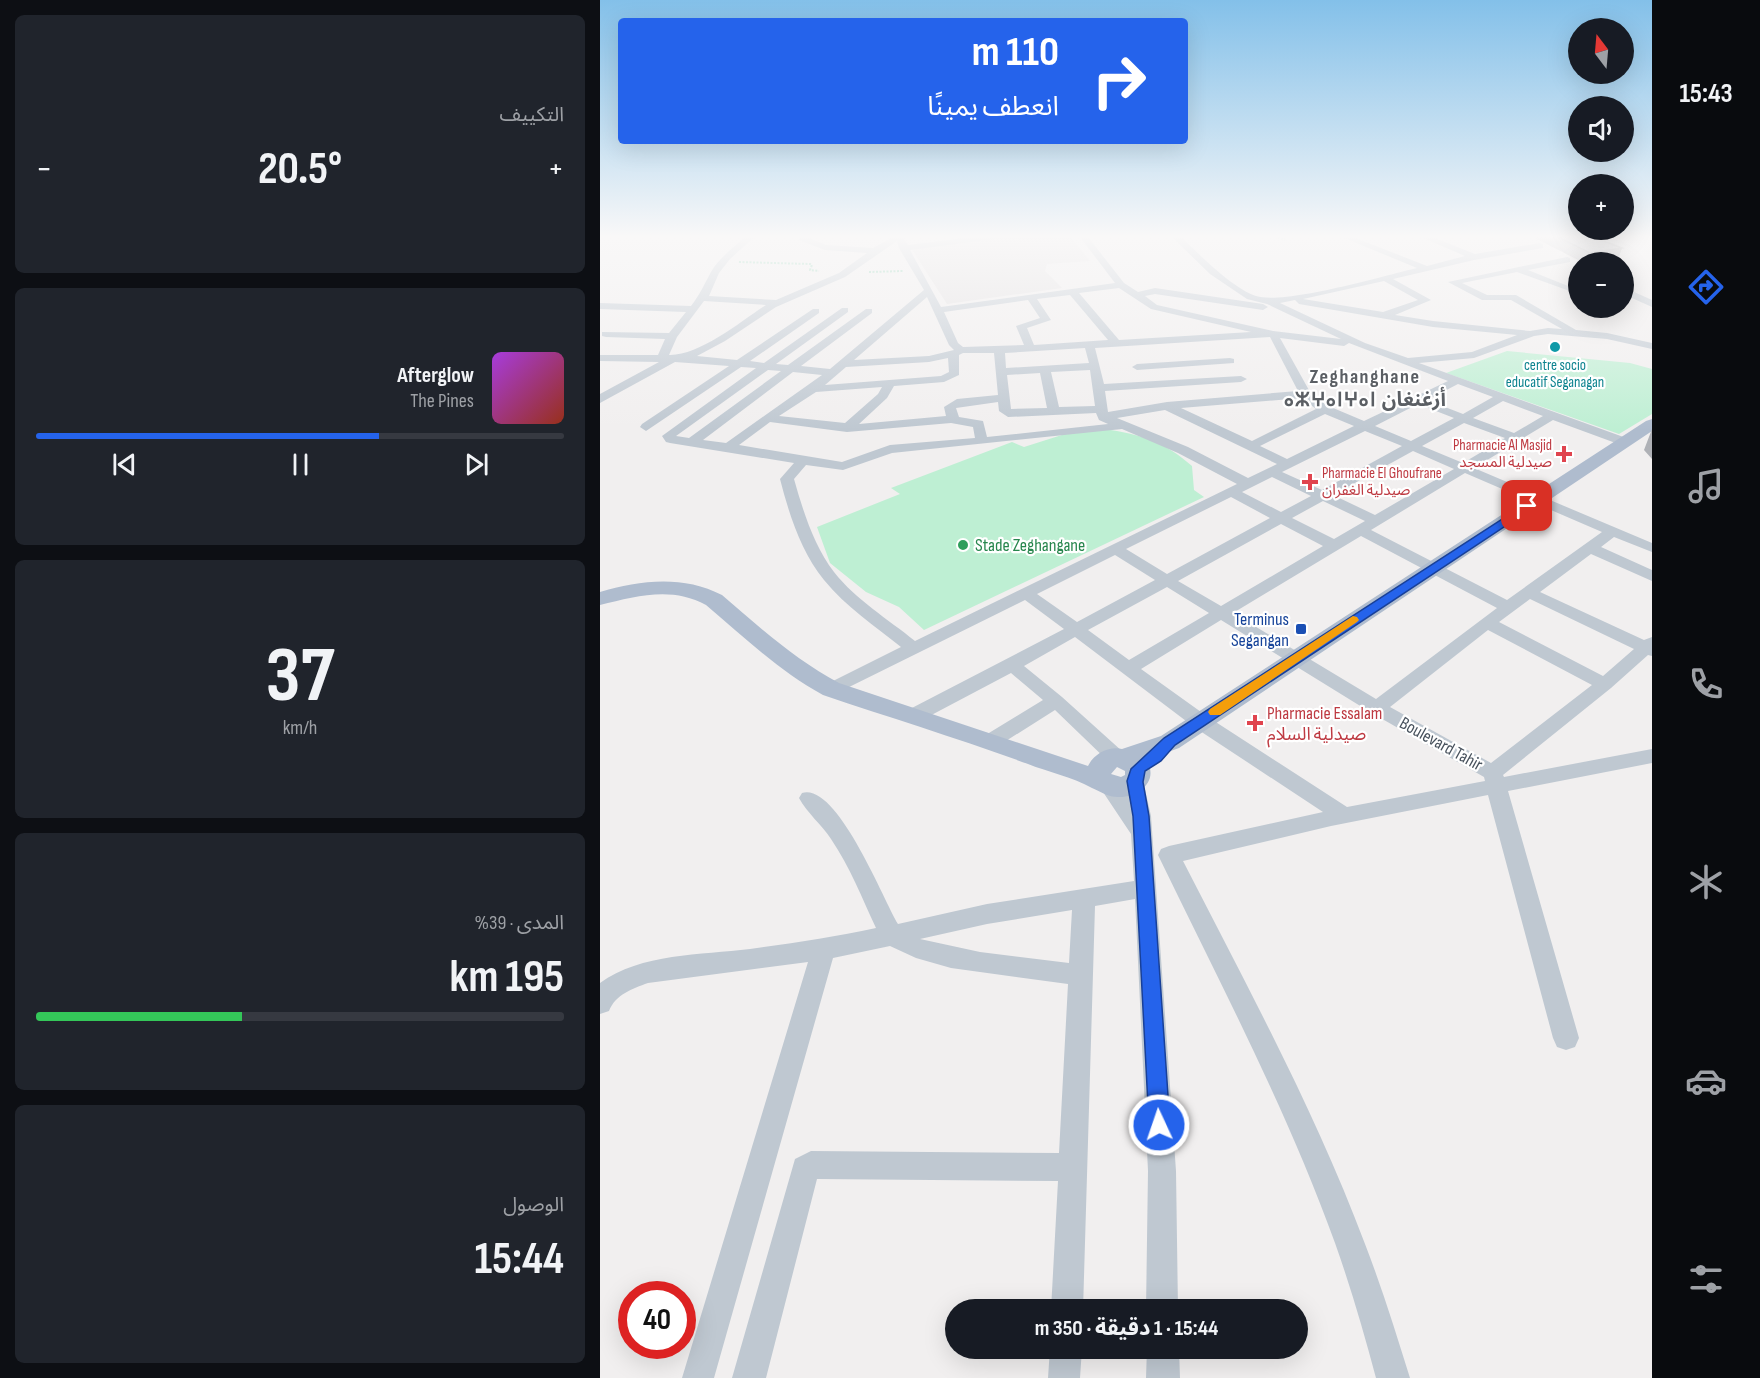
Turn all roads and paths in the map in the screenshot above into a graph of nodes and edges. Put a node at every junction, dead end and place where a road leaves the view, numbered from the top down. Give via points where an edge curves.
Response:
1 (700, 301) edge
2 (752, 301) edge
3 (781, 301) edge
4 (916, 301) edge
5 (934, 301) edge
6 (1001, 301) edge
7 (1034, 301) edge
8 (1081, 301) edge
9 (1145, 301) edge
10 (1209, 301) edge
11 (1267, 301) edge
12 (1290, 301) edge
13 (1422, 301) edge
14 (1520, 301) edge
15 (777, 303) junction
16 (1283, 303) junction
17 (600, 306) edge
18 (695, 309) junction
19 (764, 310) junction
20 (844, 310) junction
21 (939, 310) junction
22 (816, 311) junction
23 (878, 311) junction
24 (900, 314) junction
25 (1370, 314) junction
26 (1383, 316) junction
27 (1362, 321) dead end
28 (1353, 329) dead end
29 (1573, 332) junction
30 (1532, 333) junction
31 (606, 334) dead end
32 (1272, 334) junction
33 (672, 336) junction
34 (1216, 336) junction
35 (1345, 337) junction
36 (1116, 343) junction
37 (1089, 345) junction
38 (1361, 345) junction
39 (1652, 346) edge
40 (1031, 349) junction
41 (999, 350) junction
42 (957, 352) junction
43 (1133, 354) junction
44 (600, 358) edge
45 (674, 358) junction
46 (1230, 361) junction
47 (1401, 361) junction
48 (739, 364) junction
49 (843, 364) junction
50 (1095, 366) junction
51 (765, 367) junction
52 (790, 369) junction
53 (1045, 369) junction
54 (1001, 372) junction
55 (833, 373) junction
56 (1456, 381) junction
57 (889, 384) junction
58 (1144, 386) junction
59 (1098, 388) junction
60 (813, 389) junction
61 (1305, 394) junction
62 (1502, 397) junction
63 (1004, 398) junction
64 (600, 399) edge
65 (1417, 400) junction
66 (1167, 406) junction
67 (1325, 410) junction
68 (1054, 411) junction
69 (1102, 413) junction
70 (1553, 415) junction
71 (766, 418) junction
72 (1464, 418) junction
73 (953, 419) junction
74 (1652, 424) edge
75 (1363, 426) junction
76 (646, 427) dead end
77 (1124, 427) junction
78 (848, 428) junction
79 (1515, 438) junction
80 (869, 441) junction
81 (982, 441) junction
82 (1625, 442) junction
83 (690, 443) junction
84 (1253, 446) junction
85 (729, 447) junction
86 (1412, 447) junction
87 (802, 461) junction
88 (1287, 464) junction
89 (1464, 468) junction
90 (1272, 471) junction
91 (1248, 483) junction
92 (1231, 492) junction
93 (1323, 495) junction
94 (1538, 500) junction
95 (1281, 518) junction
96 (1377, 520) junction
97 (1360, 530) junction
98 (1612, 532) junction
99 (1335, 546) junction
100 (1590, 548) junction
101 (1652, 548) edge
102 (1115, 549) junction
103 (1431, 568) junction
104 (1652, 576) edge
105 (1167, 580) junction
106 (1026, 593) junction
107 (1530, 594) junction
108 (600, 599) edge
109 (1508, 607) junction
110 (1221, 613) junction
111 (1489, 624) junction
112 (1076, 630) junction
113 (1650, 647) edge
114 (913, 648) junction
115 (1296, 659) junction
116 (1012, 665) junction
117 (1129, 668) junction
118 (1605, 684) junction
119 (831, 689) junction
120 (1056, 701) junction
121 (1377, 708) junction
122 (915, 715) junction
123 (1201, 722) junction
124 (991, 741) junction
125 (1652, 756) edge
126 (1119, 770) junction
127 (1494, 779) junction
128 (809, 798) dead end
129 (1344, 815) junction
130 (1142, 846) junction
131 (1169, 855) junction
132 (1146, 888) junction
133 (1084, 898) junction
134 (892, 936) junction
135 (824, 950) junction
136 (1081, 975) junction
137 (600, 1003) edge
138 (1566, 1038) dead end
139 (1073, 1167) junction
140 (1067, 1299) edge
141 (1162, 1299) edge
142 (1065, 1359) edge
143 (1163, 1359) edge
144 (698, 1378) edge
145 (749, 1378) edge
146 (1064, 1378) edge
147 (1163, 1378) edge
148 (1393, 1378) edge

1 - 18 street
2 - 15 street
3 - 15 street
4 - 24 street
5 - 21 street
6 - 21 street
7 - 40 street via 1046,320 1021,326
8 - 36 street
9 - 32 street via 1154,307
10 - 16 street
11 - 16 street
12 - 16 street
13 - 26 street
14 - 29 street
15 - 19 street
16 - 25 street
16 - 35 street
17 - 18 street
18 - 33 street
19 - 22 street
19 - 45 street via 721,339
20 - 22 street
20 - 23 street
20 - 51 street
21 - 42 street
22 - 48 street
23 - 24 street
23 - 52 street
24 - 49 street
25 - 26 street
25 - 27 street
26 - 30 street
28 - 35 street
29 - 30 street
29 - 39 street
30 - 47 street via 1466,357
31 - 33 street
32 - 34 street
32 - 38 street
32 - 61 street
33 - 45 street
34 - 43 street
34 - 46 street
35 - 38 street
36 - 37 street
36 - 43 street
37 - 40 street
37 - 50 street
38 - 47 street
40 - 41 street
41 - 42 street
41 - 54 street
42 - 49 street via 929,359
42 - 57 street via 955,373 948,378
43 - 46 street
43 - 58 street
44 - 45 street
45 - 48 street
45 - 64 street
46 - 58 street via 1243,383
47 - 56 street
48 - 51 street
48 - 76 street
49 - 55 street
50 - 53 street
50 - 59 street
51 - 52 street
51 - 83 street via 668,436
52 - 55 street
52 - 83 street
53 - 54 street
53 - 68 street
54 - 63 street
55 - 60 street
56 - 62 street
56 - 65 street
57 - 60 street
57 - 78 street via 883,396
58 - 59 street
59 - 69 street
60 - 71 street
61 - 66 street
61 - 67 street
62 - 70 street
62 - 72 street
63 - 68 street via 1008,413
63 - 73 street via 954,404 950,407
65 - 72 street
65 - 75 street
66 - 69 street
66 - 84 street
67 - 75 street
67 - 84 street
68 - 69 street
69 - 77 street
70 - 79 street
70 - 82 street
71 - 78 street
71 - 85 street
72 - 79 street
72 - 86 street
73 - 80 street
73 - 81 street via 979,424
74 - 82 main road
75 - 86 street
75 - 88 street
77 - 81 street
77 - 91 street via 1155,437
78 - 80 street
79 - 89 street
80 - 81 street via 890,449
80 - 87 street via 858,462 843,465
82 - 94 main road
83 - 85 street
84 - 88 street
85 - 87 street
86 - 89 street
86 - 93 street
87 - 114 street via 788,477 789,485 825,569 847,593
88 - 90 street
89 - 94 street
89 - 96 street
90 - 91 street
90 - 93 street
91 - 92 street
92 - 95 street
92 - 102 street
93 - 95 street
93 - 96 street
94 - 98 street
94 - 103 main road
95 - 99 street
95 - 105 street
96 - 97 street
97 - 99 street
97 - 103 street
98 - 100 street
98 - 101 street
99 - 110 street
100 - 104 street
100 - 107 street
102 - 105 street, Boulevard Tahir
102 - 106 street
103 - 109 street
103 - 115 main road
105 - 110 street, Boulevard Tahir
105 - 112 street
106 - 112 street
106 - 114 street
107 - 109 street
107 - 113 street
108 - 119 main road via 655,589 708,596 778,655
109 - 111 street
110 - 115 street, Boulevard Tahir
110 - 117 street
111 - 118 street
111 - 121 street
112 - 116 street
112 - 117 street
113 - 118 street
114 - 119 street
115 - 121 street, Boulevard Tahir
115 - 123 main road
116 - 120 street
116 - 122 street
117 - 123 street
118 - 127 street
119 - 122 main road
120 - 124 street
120 - 126 street
121 - 127 street, Boulevard Tahir
122 - 124 main road
123 - 126 main road via 1155,757
123 - 129 street
124 - 126 main road via 1029,754
125 - 127 street
126 - 130 street
127 - 129 street
127 - 138 street
128 - 134 street via 850,848
129 - 131 street
130 - 131 street
130 - 132 street
131 - 148 street via 1309,1144 1380,1325
132 - 133 street
132 - 141 street via 1162,1171
133 - 134 street via 987,914
133 - 136 street
134 - 135 street
134 - 136 street via 945,957
135 - 137 street via 647,972 619,983 604,994
135 - 144 street
136 - 139 street
139 - 140 street
139 - 145 street via 805,1168
142 - 146 street
143 - 147 street

